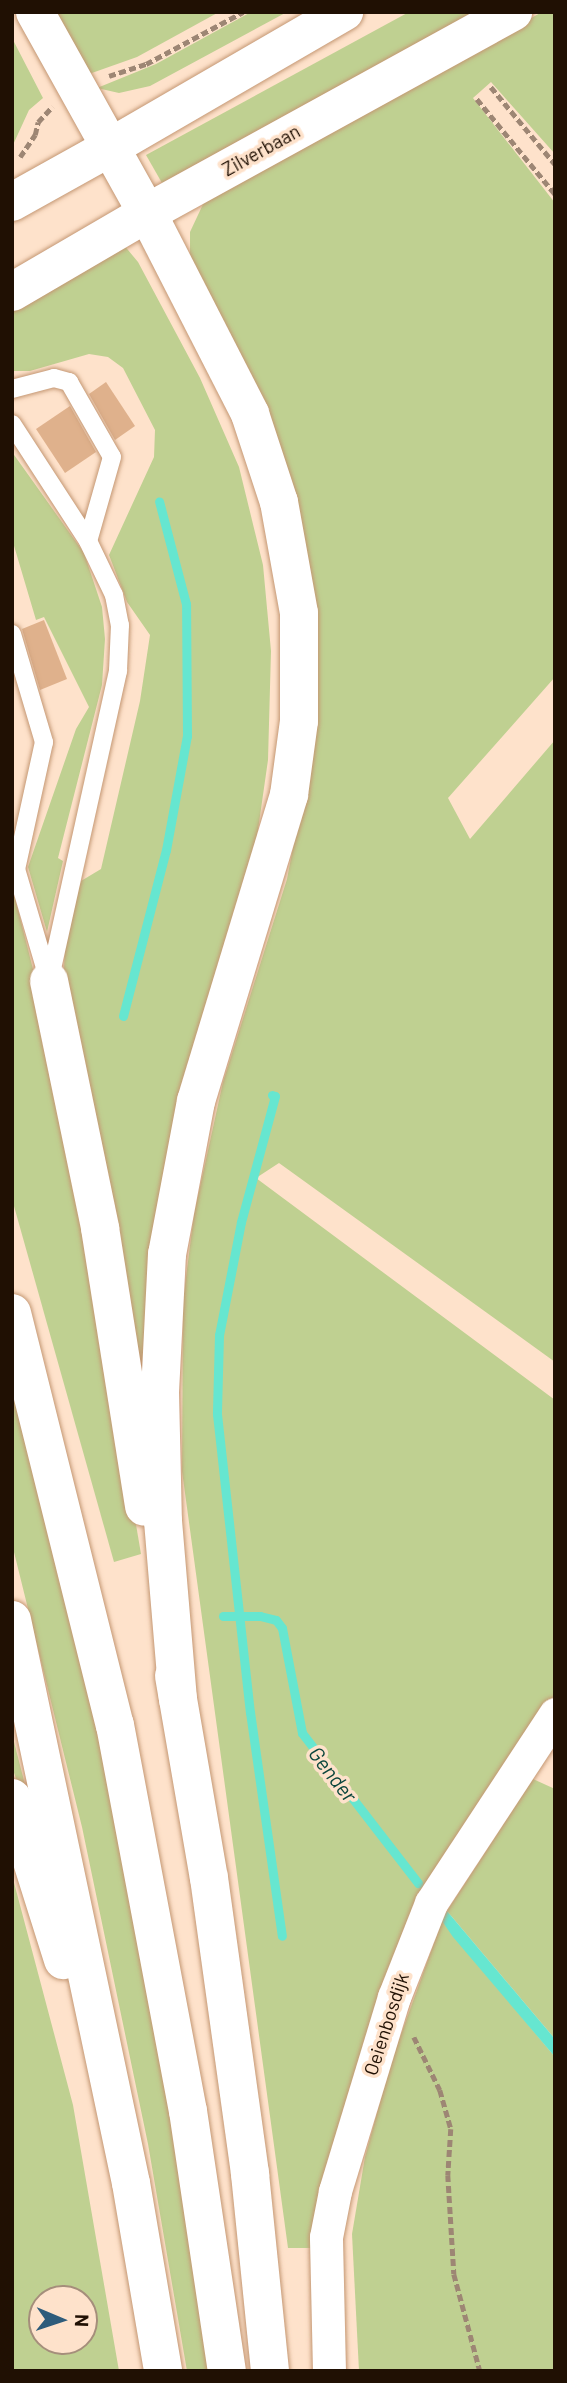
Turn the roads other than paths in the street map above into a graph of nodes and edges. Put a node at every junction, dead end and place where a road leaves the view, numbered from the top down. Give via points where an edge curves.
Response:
1 (35, 12) edge
2 (344, 12) edge
3 (513, 12) edge
4 (110, 148) junction
5 (12, 202) edge
6 (147, 213) junction
7 (21, 288) edge
8 (12, 389) edge
9 (12, 424) edge
10 (88, 541) junction
11 (12, 634) edge
12 (12, 847) edge
13 (16, 869) junction
14 (49, 981) junction
15 (12, 1313) edge
16 (12, 1620) edge
17 (178, 1699) junction
18 (555, 1714) edge
19 (12, 1798) edge
20 (131, 2183) junction
21 (163, 2371) edge
22 (227, 2371) edge
23 (270, 2371) edge
24 (329, 2371) edge

1 - 4 main road
2 - 4 main road
3 - 6 main road, Zilverbaan
4 - 5 main road
4 - 6 main road
6 - 7 main road, Zilverbaan
6 - 17 main road via 250,414 289,544 301,651 299,721 289,795 196,1101 167,1254 160,1392 163,1521
8 - 10 lane via 54,378 69,382 112,457
9 - 10 lane
10 - 14 lane via 114,595 120,625 118,671
11 - 13 lane via 44,742
12 - 13 lane
13 - 14 lane
14 - 17 main road via 100,1228
15 - 22 main road via 115,1725 188,2111
16 - 20 main road
17 - 23 main road via 250,2174
18 - 24 street, Oeienbosdijk via 431,1903 394,1997 348,2145 326,2237
19 - 20 main road
20 - 21 main road

